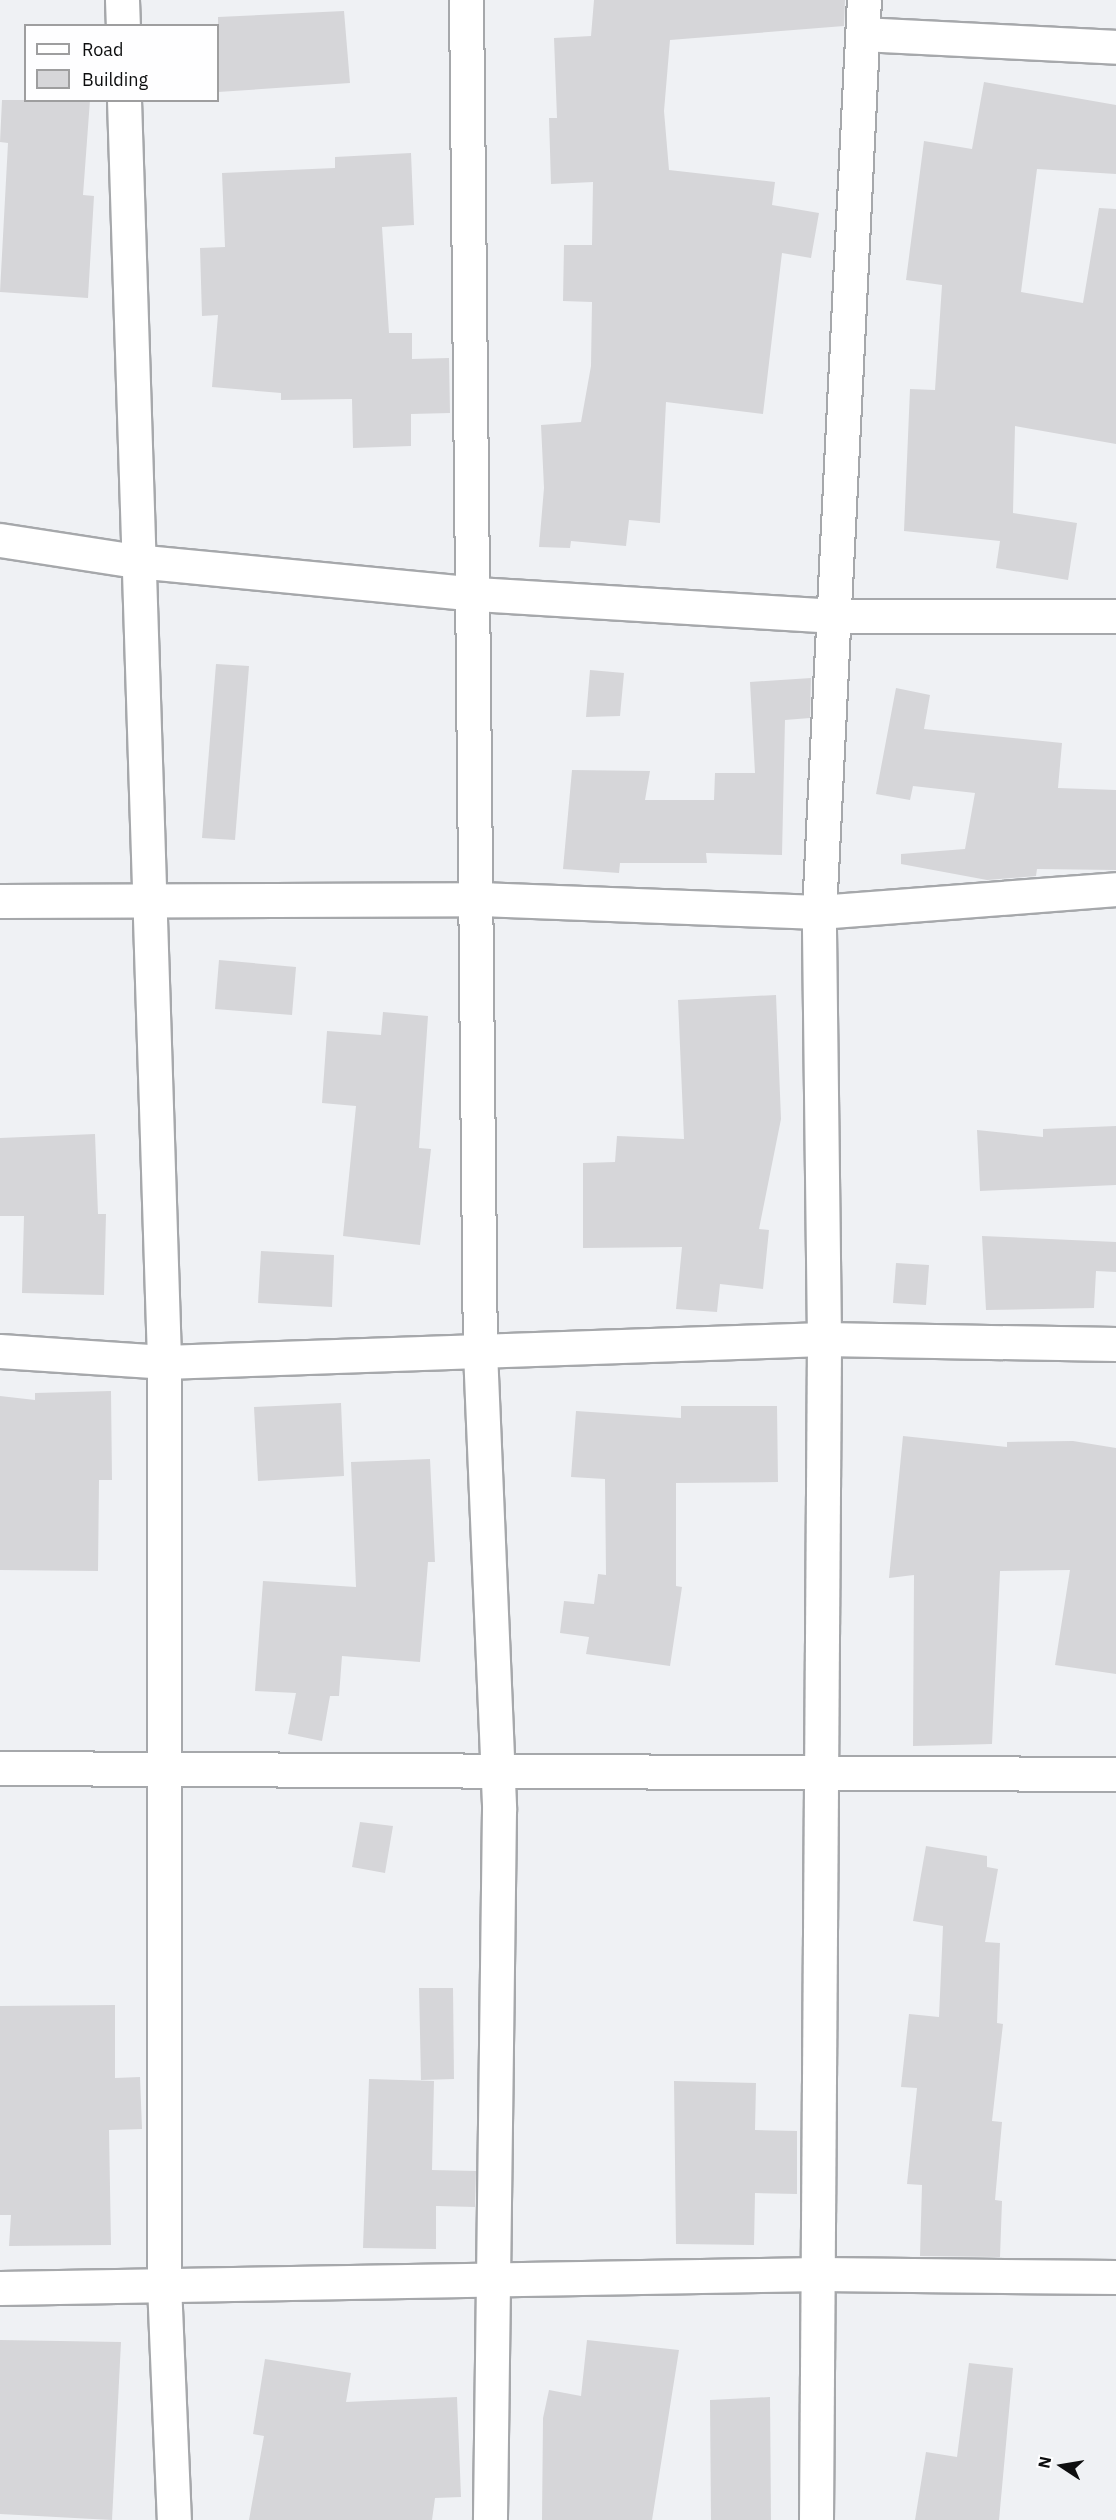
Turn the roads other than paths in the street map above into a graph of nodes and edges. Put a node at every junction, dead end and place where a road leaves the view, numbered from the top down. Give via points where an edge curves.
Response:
1 (122, 0) edge
2 (466, 0) edge
3 (864, 0) edge
4 (123, 24) edge
5 (863, 34) junction
6 (1116, 47) edge
7 (124, 102) edge
8 (0, 540) edge
9 (135, 561) junction
10 (476, 594) junction
11 (831, 616) junction
12 (1116, 616) edge
13 (1116, 889) edge
14 (479, 899) junction
15 (0, 901) edge
16 (148, 901) junction
17 (819, 912) junction
18 (824, 1339) junction
19 (1116, 1344) edge
20 (480, 1351) junction
21 (0, 1352) edge
22 (164, 1362) junction
23 (0, 1768) edge
24 (162, 1769) junction
25 (819, 1771) junction
26 (496, 1772) junction
27 (1116, 1774) edge
28 (820, 2274) junction
29 (1116, 2277) edge
30 (491, 2279) junction
31 (164, 2284) junction
32 (0, 2288) edge
33 (174, 2520) edge
34 (490, 2520) edge
35 (816, 2520) edge

1 - 4 street
2 - 10 street
3 - 5 street
5 - 6 street
5 - 11 street
7 - 9 street
8 - 9 street
9 - 10 street
9 - 16 street
10 - 11 street
10 - 14 street
11 - 12 street
11 - 17 street
13 - 17 street
14 - 16 street
14 - 17 street
14 - 20 street
15 - 16 street
16 - 22 street
17 - 18 street
18 - 19 street
18 - 20 street
18 - 25 street
20 - 22 street
20 - 26 street
21 - 22 street
22 - 24 street
23 - 24 street
24 - 26 street
24 - 31 street
25 - 26 street
25 - 27 street
25 - 28 street
26 - 30 street
28 - 29 street
28 - 30 street
28 - 35 street
30 - 31 street
30 - 34 street
31 - 32 street
31 - 33 street

